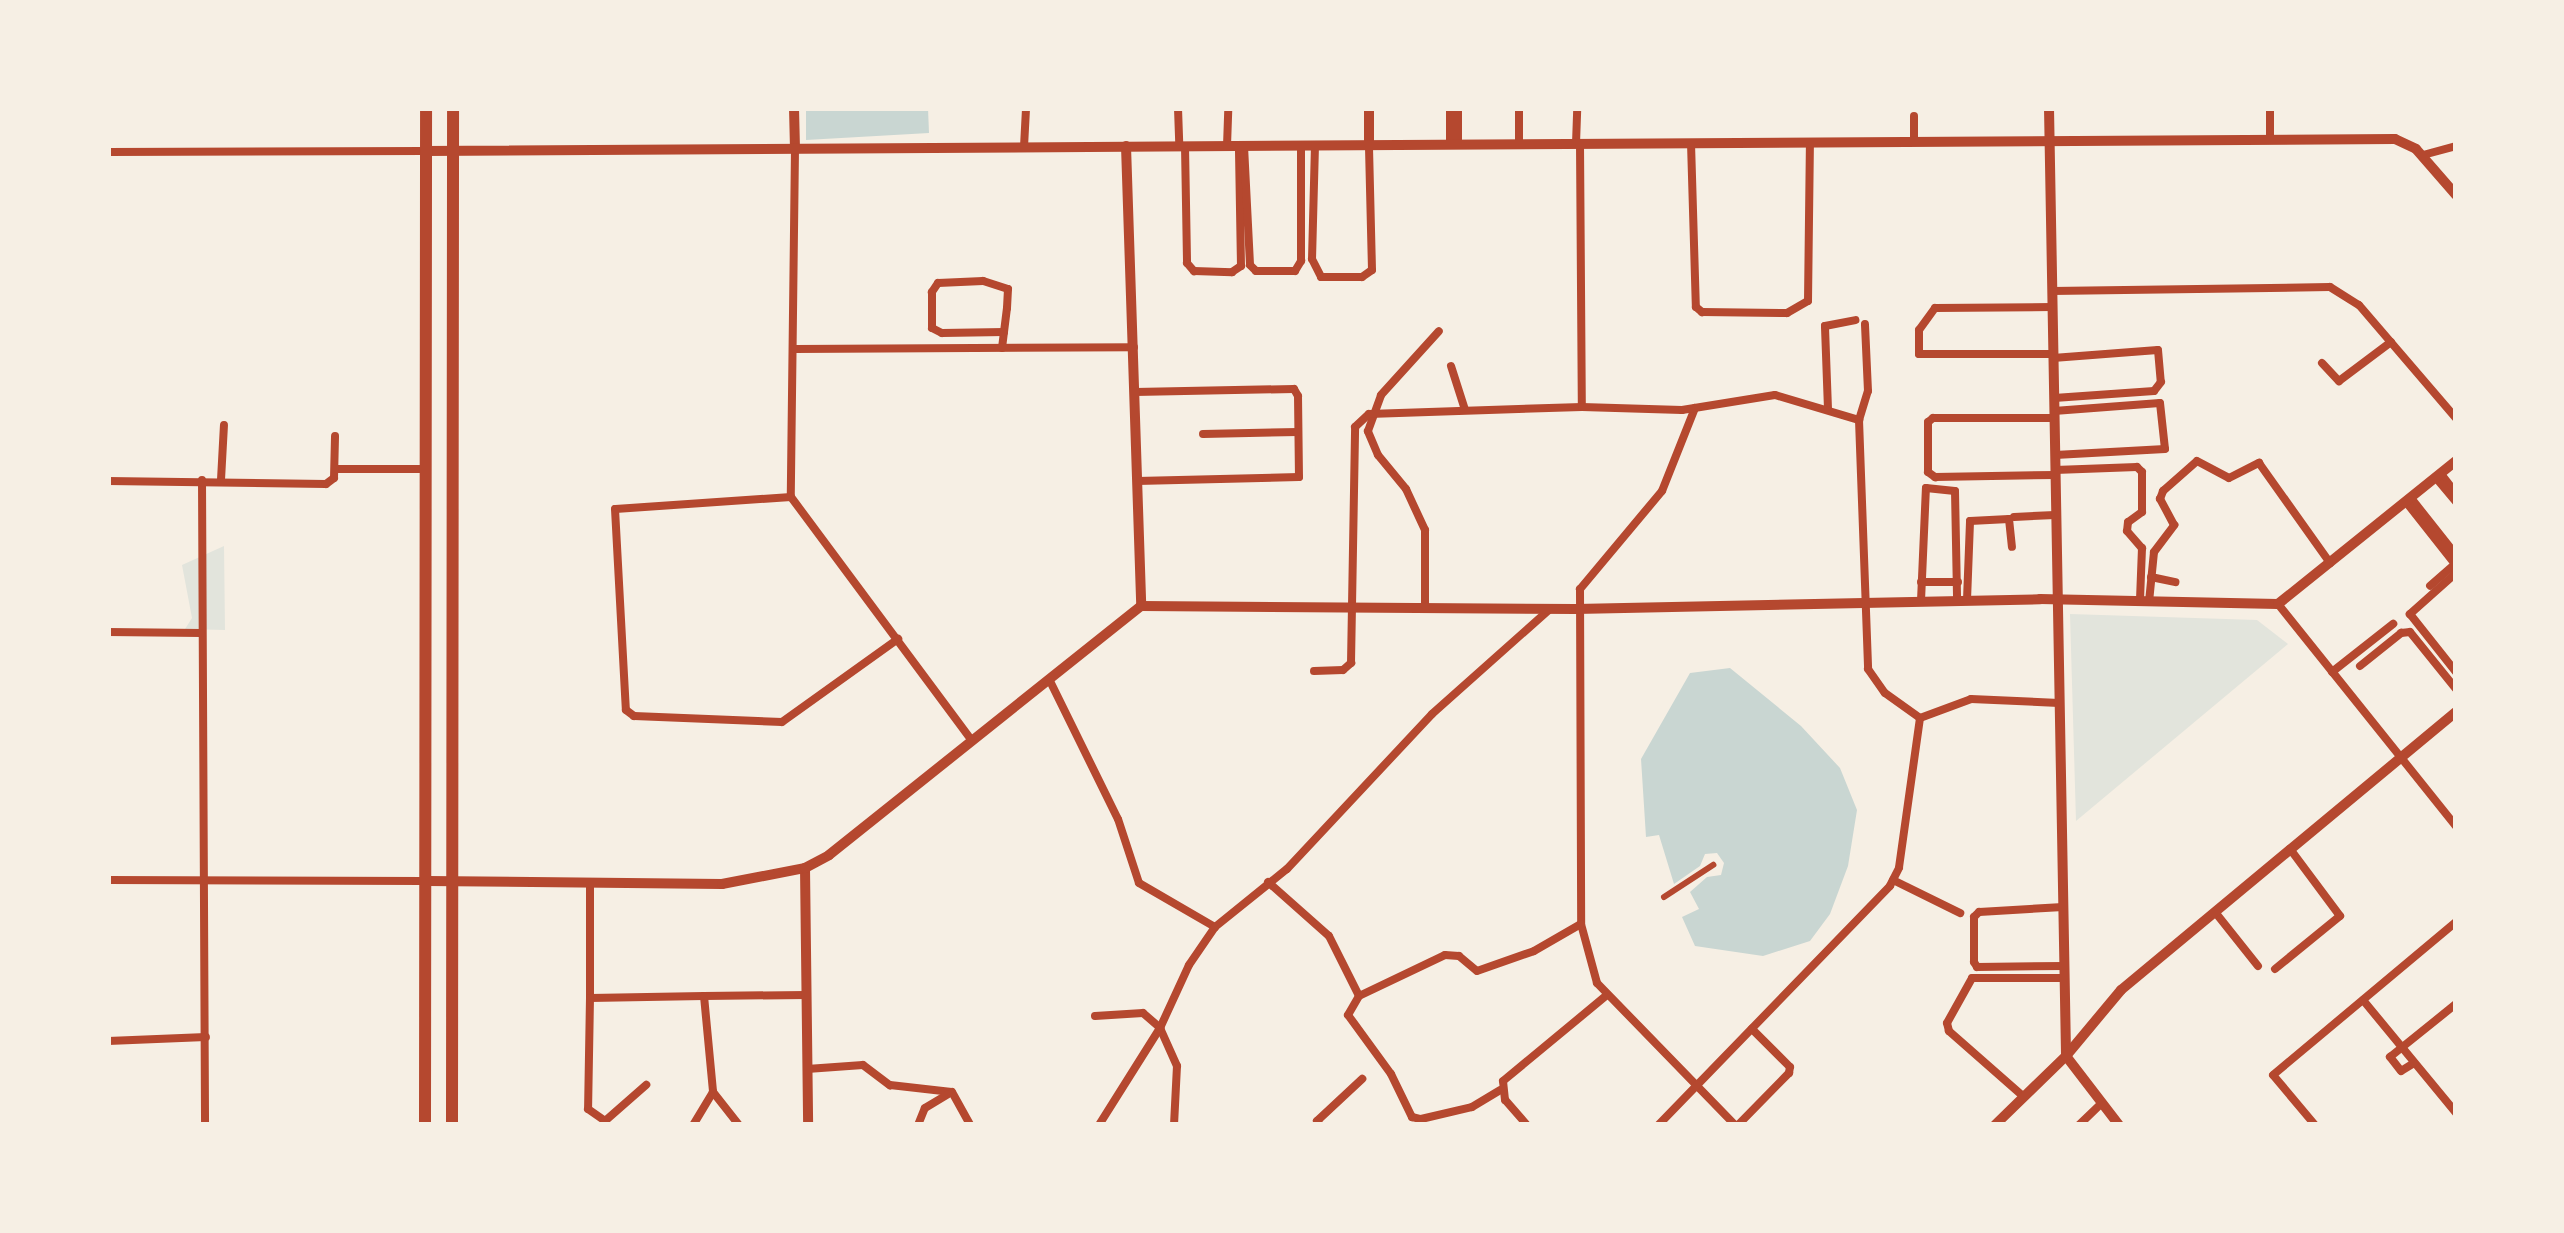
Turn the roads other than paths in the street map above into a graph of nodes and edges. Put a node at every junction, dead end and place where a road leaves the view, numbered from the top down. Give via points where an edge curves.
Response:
1 (426, 108) edge
2 (453, 108) edge
3 (794, 108) edge
4 (1026, 108) edge
5 (1178, 108) edge
6 (1228, 108) edge
7 (1369, 108) edge
8 (1454, 108) edge
9 (1522, 108) edge
10 (1577, 108) edge
11 (2049, 108) edge
12 (2270, 108) edge
13 (1914, 116) dead end
14 (2270, 140) junction
15 (2049, 141) junction
16 (1914, 142) junction
17 (1691, 143) junction
18 (1810, 143) junction
19 (1578, 144) junction
20 (1369, 145) junction
21 (1454, 145) junction
22 (1522, 145) junction
23 (1126, 146) junction
24 (1182, 146) junction
25 (1237, 146) junction
26 (1308, 146) junction
27 (2456, 146) edge
28 (1024, 147) junction
29 (795, 149) junction
30 (426, 151) junction
31 (452, 151) junction
32 (108, 152) edge
33 (2422, 155) junction
34 (2456, 195) edge
35 (2052, 291) junction
36 (2052, 307) junction
37 (1439, 331) dead end
38 (1004, 332) junction
39 (2391, 342) junction
40 (1134, 347) junction
41 (1002, 348) junction
42 (795, 349) junction
43 (2053, 356) junction
44 (2322, 363) dead end
45 (1451, 366) dead end
46 (1135, 392) junction
47 (1582, 407) junction
48 (1696, 408) junction
49 (1828, 409) junction
50 (2054, 409) junction
51 (1465, 410) junction
52 (1374, 413) junction
53 (2456, 418) edge
54 (1858, 420) junction
55 (224, 425) dead end
56 (1298, 432) junction
57 (1203, 434) dead end
58 (335, 436) dead end
59 (2055, 455) junction
60 (2456, 461) edge
61 (334, 469) junction
62 (427, 469) junction
63 (2055, 472) junction
64 (2439, 476) junction
65 (202, 480) junction
66 (221, 480) junction
67 (108, 481) edge
68 (1137, 482) junction
69 (2456, 493) edge
70 (427, 494) junction
71 (453, 494) junction
72 (791, 497) junction
73 (2408, 500) junction
74 (2456, 502) edge
75 (2055, 515) junction
76 (2014, 517) dead end
77 (2012, 547) dead end
78 (2456, 554) edge
79 (2330, 562) junction
80 (2456, 573) edge
81 (2151, 577) junction
82 (1921, 582) junction
83 (1958, 582) junction
84 (2175, 582) dead end
85 (2428, 588) dead end
86 (1962, 600) junction
87 (2057, 600) junction
88 (1869, 601) junction
89 (1921, 601) junction
90 (2144, 602) junction
91 (1426, 604) junction
92 (2278, 604) junction
93 (1356, 605) junction
94 (1141, 606) junction
95 (1550, 609) junction
96 (1576, 609) junction
97 (2393, 624) dead end
98 (108, 632) edge
99 (201, 633) junction
100 (898, 639) junction
101 (2360, 666) dead end
102 (1314, 671) dead end
103 (2332, 672) junction
104 (2456, 672) edge
105 (1049, 680) junction
106 (2456, 689) edge
107 (2059, 703) junction
108 (2456, 712) edge
109 (1920, 718) junction
110 (972, 741) junction
111 (2401, 758) junction
112 (2456, 826) edge
113 (2290, 849) junction
114 (1712, 865) dead end
115 (805, 868) junction
116 (108, 880) edge
117 (208, 880) junction
118 (1893, 880) junction
119 (428, 881) junction
120 (453, 881) junction
121 (590, 881) junction
122 (1268, 882) junction
123 (1664, 896) dead end
124 (2063, 908) junction
125 (2215, 912) junction
126 (1960, 913) dead end
127 (2456, 922) edge
128 (1581, 924) junction
129 (1215, 927) junction
130 (2258, 966) dead end
131 (2276, 969) dead end
132 (2065, 972) junction
133 (806, 994) junction
134 (1607, 995) junction
135 (704, 996) junction
136 (1359, 996) junction
137 (590, 998) junction
138 (2363, 1000) junction
139 (2456, 1004) edge
140 (1095, 1016) dead end
141 (1160, 1028) junction
142 (1752, 1029) junction
143 (206, 1037) junction
144 (108, 1041) edge
145 (2402, 1047) junction
146 (2066, 1056) junction
147 (2414, 1062) junction
148 (807, 1069) junction
149 (1362, 1078) dead end
150 (646, 1084) dead end
151 (1696, 1084) junction
152 (1500, 1090) junction
153 (713, 1092) junction
154 (952, 1092) junction
155 (2024, 1097) junction
156 (2100, 1105) junction
157 (2456, 1113) edge
158 (594, 1122) edge
159 (205, 1125) edge
160 (425, 1125) edge
161 (452, 1125) edge
162 (693, 1125) edge
163 (739, 1125) edge
164 (808, 1125) edge
165 (918, 1125) edge
166 (970, 1125) edge
167 (1099, 1125) edge
168 (1174, 1125) edge
169 (1320, 1125) edge
170 (1527, 1125) edge
171 (1658, 1125) edge
172 (1737, 1125) edge
173 (1995, 1125) edge
174 (2079, 1125) edge
175 (2119, 1125) edge
176 (2315, 1125) edge

1 - 30 main road
2 - 31 main road
3 - 29 street
4 - 28 street
5 - 24 street
6 - 25 street
7 - 20 street
8 - 21 street
9 - 22 street
10 - 19 street
11 - 15 street
12 - 14 street
13 - 16 street
14 - 15 street
14 - 33 street via 2395,139
15 - 16 street
15 - 35 street
16 - 18 street
17 - 18 street
17 - 18 street via 1696,307 1787,313 1808,301
17 - 19 street
19 - 22 street
19 - 47 street
20 - 21 street
20 - 26 street
20 - 26 street via 1372,270 1362,277 1321,277 1312,259
21 - 22 street
23 - 24 street
23 - 28 street
23 - 40 street
24 - 25 street
24 - 25 street via 1187,263 1194,271 1232,272 1241,266
25 - 26 street
25 - 26 street via 1256,271 1295,271 1301,261
27 - 33 street
28 - 29 street
29 - 31 street
29 - 42 street
30 - 31 street
30 - 32 street
30 - 62 main road
31 - 71 main road
33 - 34 street
35 - 36 street
35 - 39 street via 2316,284 2351,297
36 - 43 street
36 - 43 street via 1935,308 1918,330 1926,358
37 - 52 street
38 - 38 street via 1008,289 999,282 938,284 932,292 932,328
38 - 41 street
39 - 44 street via 2339,381
39 - 53 street
40 - 41 street
40 - 46 street
41 - 42 street
42 - 72 street
43 - 50 street
43 - 50 street via 2158,350 2162,382 2154,391
45 - 51 street
46 - 56 street via 1294,389
46 - 68 street
47 - 48 street
47 - 51 street
48 - 49 street via 1775,395
48 - 96 street via 1662,491 1580,589
49 - 54 street
49 - 54 street via 1825,326 1860,322 1868,391
50 - 59 street
50 - 59 street via 2160,403 2165,449
50 - 63 street via 1933,418 1928,472
51 - 52 street
52 - 91 street via 1367,431 1425,530
52 - 93 street via 1355,428
54 - 88 street
55 - 66 street
56 - 57 street
56 - 68 street via 1294,479
58 - 61 street
59 - 63 street
60 - 64 street
61 - 62 street
61 - 66 street via 326,484
62 - 70 main road
63 - 75 street
63 - 90 street via 2142,472 2142,512 2127,531 2141,548
64 - 69 street
64 - 73 street
64 - 74 street
65 - 66 street
65 - 67 street
65 - 99 street
68 - 94 street
70 - 71 main road
70 - 119 main road
71 - 120 main road
72 - 100 street
72 - 100 street via 615,509 626,710 782,722
73 - 78 street
73 - 79 street
73 - 85 street via 2455,564
75 - 76 street
75 - 87 street
77 - 86 street via 2009,519 1970,521
79 - 81 street via 2259,463 2229,478 2198,460 2163,491 2174,525 2154,552
79 - 92 street
80 - 104 street via 2410,614
81 - 84 street
81 - 90 street
82 - 83 street
82 - 83 street via 1926,488 1955,491
82 - 89 street
83 - 86 street
86 - 87 street
86 - 89 street
87 - 90 street
87 - 107 street
88 - 89 street
88 - 96 street
88 - 109 street via 1868,669
90 - 92 street
91 - 93 street
91 - 95 street
92 - 103 street
93 - 94 street
93 - 102 street via 1351,663
94 - 105 street
95 - 96 street
95 - 122 street via 1432,714 1324,834
96 - 128 street
97 - 103 street
98 - 99 street
99 - 117 street
100 - 110 street
101 - 106 street via 2410,632
103 - 111 street
105 - 110 street
105 - 129 street via 1118,819 1139,883
107 - 109 street via 1971,699
107 - 124 street
108 - 111 street
109 - 118 street
110 - 115 street
111 - 112 street
111 - 113 street
113 - 125 street
113 - 131 street via 2341,910
114 - 123 street
115 - 121 street via 722,884
115 - 133 street
116 - 117 street
117 - 119 street
117 - 143 street
118 - 126 street
118 - 142 street
119 - 120 street
119 - 160 main road
120 - 121 street
120 - 161 main road
121 - 137 street
122 - 129 street
122 - 136 street via 1329,936
124 - 132 street
124 - 132 street via 1979,912 1974,962
125 - 130 street
125 - 146 street via 2121,990
127 - 138 street
128 - 134 street via 1591,972
128 - 136 street via 1477,971 1445,955
129 - 141 street
132 - 146 street
132 - 155 street via 1972,978 1947,1023
133 - 135 street
133 - 148 street
134 - 151 street
134 - 152 street via 1510,1073
135 - 137 street
135 - 153 street
136 - 152 street via 1348,1015 1412,1117 1472,1107
137 - 158 street
138 - 145 street
138 - 176 street via 2272,1076
139 - 145 street
140 - 141 street via 1143,1013
141 - 167 street
141 - 168 street via 1177,1066
142 - 151 street
142 - 172 street via 1790,1067
143 - 144 street
143 - 159 street
145 - 147 street
145 - 147 street via 2390,1057 2401,1071
146 - 155 street
146 - 156 street
147 - 157 street
148 - 154 street via 863,1065 890,1085
148 - 164 street
149 - 169 street
150 - 158 street via 610,1118
151 - 171 street
151 - 172 street
152 - 170 street
153 - 162 street
153 - 163 street
154 - 165 street via 925,1108
154 - 166 street
155 - 173 street
156 - 174 street
156 - 175 street

